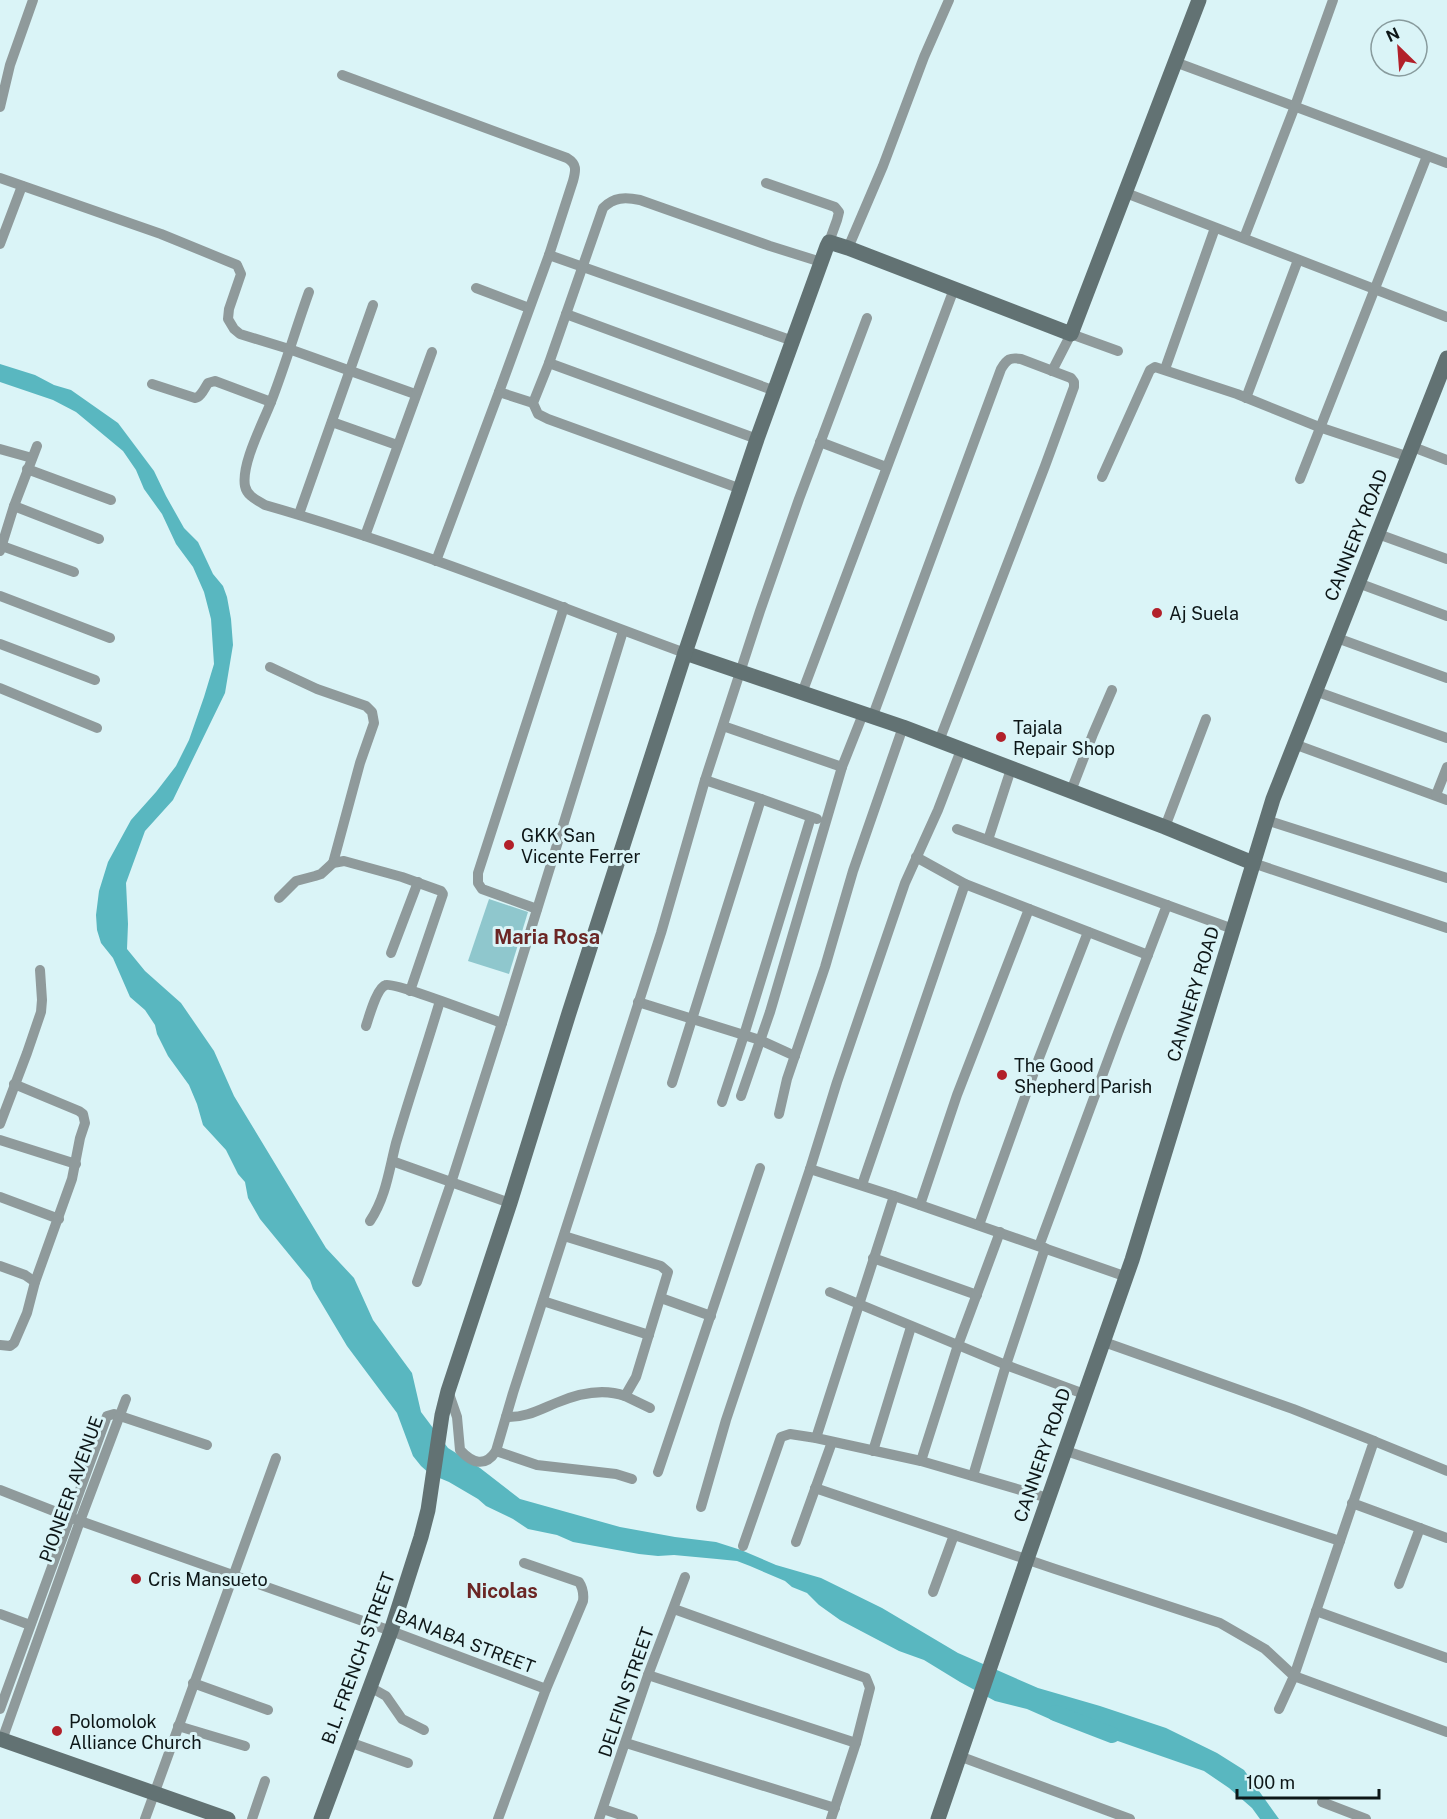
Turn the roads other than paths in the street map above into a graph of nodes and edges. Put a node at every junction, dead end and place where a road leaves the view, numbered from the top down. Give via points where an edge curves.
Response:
1 (33, 0) edge
2 (949, 0) edge
3 (1199, 0) edge
4 (1334, 0) edge
5 (1175, 62) junction
6 (5, 64) edge
7 (342, 75) dead end
8 (1295, 106) junction
9 (0, 107) edge
10 (1427, 156) junction
11 (1447, 163) edge
12 (0, 178) edge
13 (766, 183) dead end
14 (22, 186) junction
15 (1126, 193) junction
16 (1215, 228) junction
17 (1244, 238) junction
18 (829, 242) junction
19 (0, 244) edge
20 (848, 248) junction
21 (549, 255) junction
22 (1298, 260) junction
23 (821, 262) junction
24 (582, 267) junction
25 (476, 288) dead end
26 (1376, 288) junction
27 (954, 289) junction
28 (309, 292) dead end
29 (373, 305) dead end
30 (529, 308) junction
31 (566, 314) junction
32 (1447, 316) edge
33 (867, 318) dead end
34 (1071, 334) junction
35 (794, 341) junction
36 (289, 349) junction
37 (1118, 351) dead end
38 (432, 352) dead end
39 (549, 363) junction
40 (1445, 368) edge
41 (1165, 369) junction
42 (350, 371) junction
43 (1052, 371) junction
44 (152, 384) dead end
45 (775, 391) junction
46 (499, 392) junction
47 (415, 394) junction
48 (1246, 398) junction
49 (271, 402) junction
50 (533, 403) junction
51 (332, 422) junction
52 (1320, 427) junction
53 (757, 440) junction
54 (820, 442) junction
55 (397, 445) junction
56 (37, 446) dead end
57 (0, 449) edge
58 (1411, 452) junction
59 (32, 458) junction
60 (1447, 460) edge
61 (886, 467) junction
62 (27, 469) junction
63 (1102, 477) dead end
64 (1300, 479) dead end
65 (741, 489) junction
66 (111, 500) dead end
67 (14, 506) junction
68 (299, 514) junction
69 (1378, 534) junction
70 (365, 536) junction
71 (99, 539) dead end
72 (1, 545) edge
73 (1447, 559) edge
74 (436, 561) junction
75 (74, 572) dead end
76 (1358, 584) junction
77 (0, 596) edge
78 (564, 607) junction
79 (1447, 616) edge
80 (623, 631) junction
81 (110, 638) dead end
82 (1337, 638) junction
83 (0, 644) edge
84 (685, 653) junction
85 (270, 667) dead end
86 (741, 672) junction
87 (1447, 678) edge
88 (95, 680) dead end
89 (0, 688) edge
90 (1113, 690) dead end
91 (1315, 691) junction
92 (802, 693) junction
93 (867, 716) junction
94 (1206, 719) dead end
95 (723, 726) junction
96 (97, 728) dead end
97 (903, 728) junction
98 (1447, 738) edge
99 (939, 741) junction
100 (1294, 744) junction
101 (961, 750) junction
102 (842, 767) junction
103 (1447, 767) edge
104 (1011, 769) junction
105 (705, 780) junction
106 (1071, 791) junction
107 (1436, 795) junction
108 (761, 799) junction
109 (1447, 800) edge
110 (811, 817) junction
111 (1266, 820) junction
112 (827, 821) junction
113 (1165, 827) junction
114 (957, 829) dead end
115 (987, 840) junction
116 (916, 857) junction
117 (333, 863) junction
118 (1253, 863) junction
119 (1447, 878) edge
120 (418, 882) junction
121 (965, 884) junction
122 (279, 898) dead end
123 (1167, 905) junction
124 (537, 909) junction
125 (1029, 909) junction
126 (1447, 928) edge
127 (1233, 929) junction
128 (1088, 932) junction
129 (391, 953) dead end
130 (1148, 955) junction
131 (40, 970) dead end
132 (410, 991) junction
133 (440, 1001) junction
134 (638, 1002) junction
135 (693, 1018) junction
136 (502, 1023) junction
137 (366, 1026) dead end
138 (744, 1035) junction
139 (760, 1040) junction
140 (795, 1056) junction
141 (672, 1083) dead end
142 (14, 1084) junction
143 (741, 1096) dead end
144 (722, 1102) dead end
145 (779, 1114) dead end
146 (0, 1124) edge
147 (0, 1140) edge
148 (392, 1161) junction
149 (76, 1164) junction
150 (760, 1168) dead end
151 (810, 1169) junction
152 (451, 1183) junction
153 (862, 1185) junction
154 (894, 1196) junction
155 (0, 1197) edge
156 (510, 1203) junction
157 (920, 1204) junction
158 (59, 1219) junction
159 (370, 1221) dead end
160 (979, 1225) junction
161 (1000, 1232) junction
162 (564, 1236) junction
163 (1042, 1247) junction
164 (873, 1258) junction
165 (0, 1266) edge
166 (1127, 1277) junction
167 (35, 1282) junction
168 (417, 1282) dead end
169 (830, 1292) dead end
170 (977, 1294) junction
171 (661, 1298) junction
172 (543, 1301) junction
173 (858, 1305) junction
174 (711, 1316) junction
175 (911, 1326) junction
176 (649, 1335) junction
177 (1104, 1342) junction
178 (0, 1345) edge
179 (958, 1345) junction
180 (1006, 1365) junction
181 (448, 1391) junction
182 (1084, 1394) junction
183 (625, 1396) junction
184 (126, 1399) dead end
185 (650, 1408) dead end
186 (120, 1416) junction
187 (506, 1418) junction
188 (816, 1438) junction
189 (832, 1442) junction
190 (1374, 1442) junction
191 (207, 1445) dead end
192 (496, 1451) junction
193 (873, 1451) junction
194 (1066, 1451) junction
195 (276, 1458) dead end
196 (921, 1461) junction
197 (1447, 1471) edge
198 (658, 1472) dead end
199 (973, 1476) junction
200 (632, 1479) dead end
201 (815, 1488) junction
202 (0, 1490) edge
203 (1048, 1498) junction
204 (1352, 1503) junction
205 (701, 1507) dead end
206 (69, 1517) junction
207 (80, 1521) junction
208 (1420, 1528) junction
209 (954, 1535) junction
210 (1447, 1538) edge
211 (1340, 1540) junction
212 (796, 1542) dead end
213 (743, 1546) dead end
214 (1026, 1559) junction
215 (524, 1563) dead end
216 (234, 1575) junction
217 (685, 1577) dead end
218 (1399, 1584) dead end
219 (933, 1592) dead end
220 (674, 1609) junction
221 (1316, 1611) junction
222 (0, 1614) edge
223 (30, 1625) junction
224 (391, 1631) junction
225 (1447, 1658) edge
226 (648, 1675) junction
227 (1294, 1676) junction
228 (193, 1683) junction
229 (370, 1687) junction
230 (546, 1689) junction
231 (0, 1709) edge
232 (1279, 1709) dead end
233 (268, 1710) dead end
234 (178, 1726) junction
235 (424, 1730) dead end
236 (1447, 1732) edge
237 (1, 1742) edge
238 (349, 1742) junction
239 (626, 1743) junction
240 (856, 1743) junction
241 (244, 1746) dead end
242 (959, 1756) junction
243 (408, 1763) dead end
244 (265, 1781) dead end
245 (155, 1792) junction
246 (1322, 1802) dead end
247 (601, 1814) edge
248 (833, 1814) edge
249 (146, 1819) edge
250 (228, 1819) edge
251 (252, 1819) edge
252 (321, 1819) edge
253 (498, 1819) edge
254 (633, 1819) edge
255 (938, 1819) edge
256 (1130, 1819) edge
257 (1366, 1819) edge

1 - 6 street
2 - 20 street
3 - 5 street
4 - 8 street
5 - 8 street
5 - 15 street
6 - 9 street
7 - 21 street via 573,162 576,170
8 - 10 street
8 - 17 street
10 - 11 street
10 - 26 street
12 - 14 street
13 - 18 street via 835,207 837,220
14 - 19 street
14 - 36 street via 237,265 241,274 229,309 230,324 240,334
15 - 16 street
15 - 34 street
16 - 17 street
16 - 41 street
17 - 22 street
18 - 20 street
18 - 23 street, B.L. FRENCH STREET
20 - 27 street
21 - 24 street
21 - 30 street
22 - 26 street
22 - 48 street
23 - 24 street via 657,205 621,198 603,208
23 - 35 street, B.L. FRENCH STREET
24 - 31 street
24 - 35 street
25 - 30 street
26 - 32 street
26 - 52 street
27 - 34 street
27 - 61 street
28 - 36 street
29 - 42 street
30 - 46 street
31 - 39 street
31 - 45 street
33 - 54 street
34 - 37 street
34 - 43 street
35 - 45 street, B.L. FRENCH STREET
36 - 42 street
36 - 49 street
38 - 47 street
39 - 50 street
39 - 53 street
40 - 58 street, CANNERY ROAD
41 - 48 street
41 - 63 street via 1150,370
42 - 47 street
42 - 51 street
43 - 93 street via 1013,358 1005,361
43 - 99 street via 1071,378 1074,387
44 - 49 street via 195,398 208,383 215,381
45 - 53 street, B.L. FRENCH STREET
46 - 50 street
46 - 74 street
47 - 55 street
48 - 52 street
49 - 68 street via 254,441 245,486 265,505
50 - 65 street via 538,414 548,419
51 - 55 street
51 - 68 street
52 - 58 street
52 - 64 street
53 - 65 street, B.L. FRENCH STREET
54 - 61 street
54 - 86 street
55 - 70 street
56 - 59 street
57 - 59 street
58 - 60 street
58 - 69 street, CANNERY ROAD
59 - 62 street
61 - 92 street
62 - 66 street
62 - 67 street
65 - 84 street, B.L. FRENCH STREET
67 - 71 street
67 - 72 street
68 - 70 street
69 - 73 street
69 - 76 street, CANNERY ROAD
70 - 74 street
72 - 75 street
74 - 78 street
76 - 79 street
76 - 82 street, CANNERY ROAD
77 - 81 street
78 - 80 street
78 - 124 street via 478,873 482,889
80 - 84 street
80 - 124 street
82 - 87 street
82 - 91 street, CANNERY ROAD
83 - 88 street
84 - 86 street
84 - 156 street, B.L. FRENCH STREET
85 - 117 street via 366,706 374,716
86 - 92 street
86 - 95 street
89 - 96 street
90 - 106 street
91 - 98 street
91 - 100 street, CANNERY ROAD
92 - 93 street
93 - 97 street
93 - 102 street
94 - 113 street
95 - 102 street
95 - 105 street
97 - 99 street
97 - 140 street
99 - 101 street
100 - 107 street
100 - 111 street, CANNERY ROAD
101 - 104 street
101 - 116 street
102 - 112 street
103 - 107 street
104 - 106 street
104 - 115 street
105 - 108 street
105 - 134 street
106 - 113 street
107 - 109 street
108 - 110 street
108 - 135 street
110 - 112 street
110 - 138 street
111 - 118 street, CANNERY ROAD
111 - 119 street
112 - 139 street
113 - 118 street
114 - 115 street
115 - 123 street
116 - 121 street
116 - 151 street
117 - 120 street via 344,861
117 - 122 street via 321,874 296,882
118 - 126 street
118 - 127 street, CANNERY ROAD
120 - 129 street
120 - 132 street via 443,894
121 - 125 street
121 - 153 street
123 - 127 street
123 - 130 street
124 - 136 street
125 - 128 street
125 - 157 street via 957,1095
127 - 166 street, CANNERY ROAD
128 - 130 street
128 - 160 street
130 - 163 street
131 - 142 street via 40,1012
132 - 133 street
132 - 137 street via 392,985 381,988
133 - 136 street
133 - 148 street
134 - 135 street
134 - 162 street
135 - 138 street
135 - 141 street
136 - 152 street
138 - 139 street
138 - 144 street
139 - 140 street
139 - 143 street
140 - 145 street
142 - 146 street
142 - 149 street via 84,1117
147 - 149 street
148 - 152 street
148 - 159 street via 383,1198
149 - 158 street
150 - 174 street
151 - 153 street
151 - 205 street
152 - 156 street
152 - 168 street
153 - 154 street
154 - 157 street
154 - 164 street
155 - 158 street
156 - 181 street, B.L. FRENCH STREET
157 - 160 street
158 - 167 street
160 - 161 street
161 - 163 street
161 - 170 street
162 - 171 street via 661,1266 668,1272
162 - 172 street
163 - 166 street
163 - 180 street
164 - 170 street
164 - 173 street
165 - 167 street
166 - 177 street, CANNERY ROAD
167 - 178 street via 14,1342 10,1346
169 - 173 street
170 - 179 street
171 - 174 street
171 - 176 street
172 - 176 street
172 - 187 street
173 - 175 street
173 - 188 street
174 - 198 street
175 - 179 street
175 - 193 street
176 - 183 street via 636,1377
177 - 182 street, CANNERY ROAD
177 - 190 street
179 - 180 street
179 - 196 street
180 - 182 street
180 - 199 street
181 - 192 street via 457,1417 460,1450 481,1462 492,1458
181 - 224 street, B.L. FRENCH STREET via 428,1510
182 - 194 street, CANNERY ROAD
183 - 185 street
183 - 187 street via 588,1393 518,1418
184 - 186 street
186 - 191 street
186 - 206 street, PIONEER AVENUE via 107,1416
186 - 207 street, PIONEER AVENUE
187 - 192 street
188 - 189 street
188 - 213 street via 790,1434 781,1437
189 - 193 street
189 - 201 street
190 - 197 street
190 - 204 street
192 - 200 street via 537,1465
193 - 196 street
194 - 203 street, CANNERY ROAD
194 - 211 street
195 - 216 street
196 - 199 street
199 - 203 street
201 - 209 street
201 - 212 street
202 - 206 street, BANABA STREET
203 - 214 street, CANNERY ROAD
204 - 208 street
204 - 211 street
206 - 207 street, BANABA STREET
206 - 223 street, PIONEER AVENUE
207 - 216 street, BANABA STREET
207 - 237 street, PIONEER AVENUE
208 - 210 street
208 - 218 street
209 - 214 street
209 - 219 street
211 - 221 street
214 - 227 street via 1220,1623 1265,1649
214 - 242 street, CANNERY ROAD
215 - 230 street via 579,1582 584,1596
216 - 224 street, BANABA STREET
216 - 228 street
217 - 220 street, DELFIN STREET
220 - 226 street, DELFIN STREET
220 - 240 street via 866,1678 870,1688
221 - 225 street
221 - 227 street
222 - 223 street
223 - 231 street, PIONEER AVENUE
224 - 229 street, B.L. FRENCH STREET
224 - 230 street, BANABA STREET
226 - 239 street, DELFIN STREET
226 - 240 street
227 - 232 street
227 - 236 street
228 - 233 street
228 - 234 street
229 - 235 street via 386,1696 402,1719
229 - 238 street, B.L. FRENCH STREET
230 - 253 street
234 - 241 street
234 - 245 street
237 - 245 street
238 - 243 street
238 - 252 street, B.L. FRENCH STREET
239 - 247 street, DELFIN STREET
239 - 248 street
240 - 248 street
242 - 255 street, CANNERY ROAD
242 - 256 street
244 - 251 street
245 - 249 street
245 - 250 street
246 - 257 street
247 - 254 street

